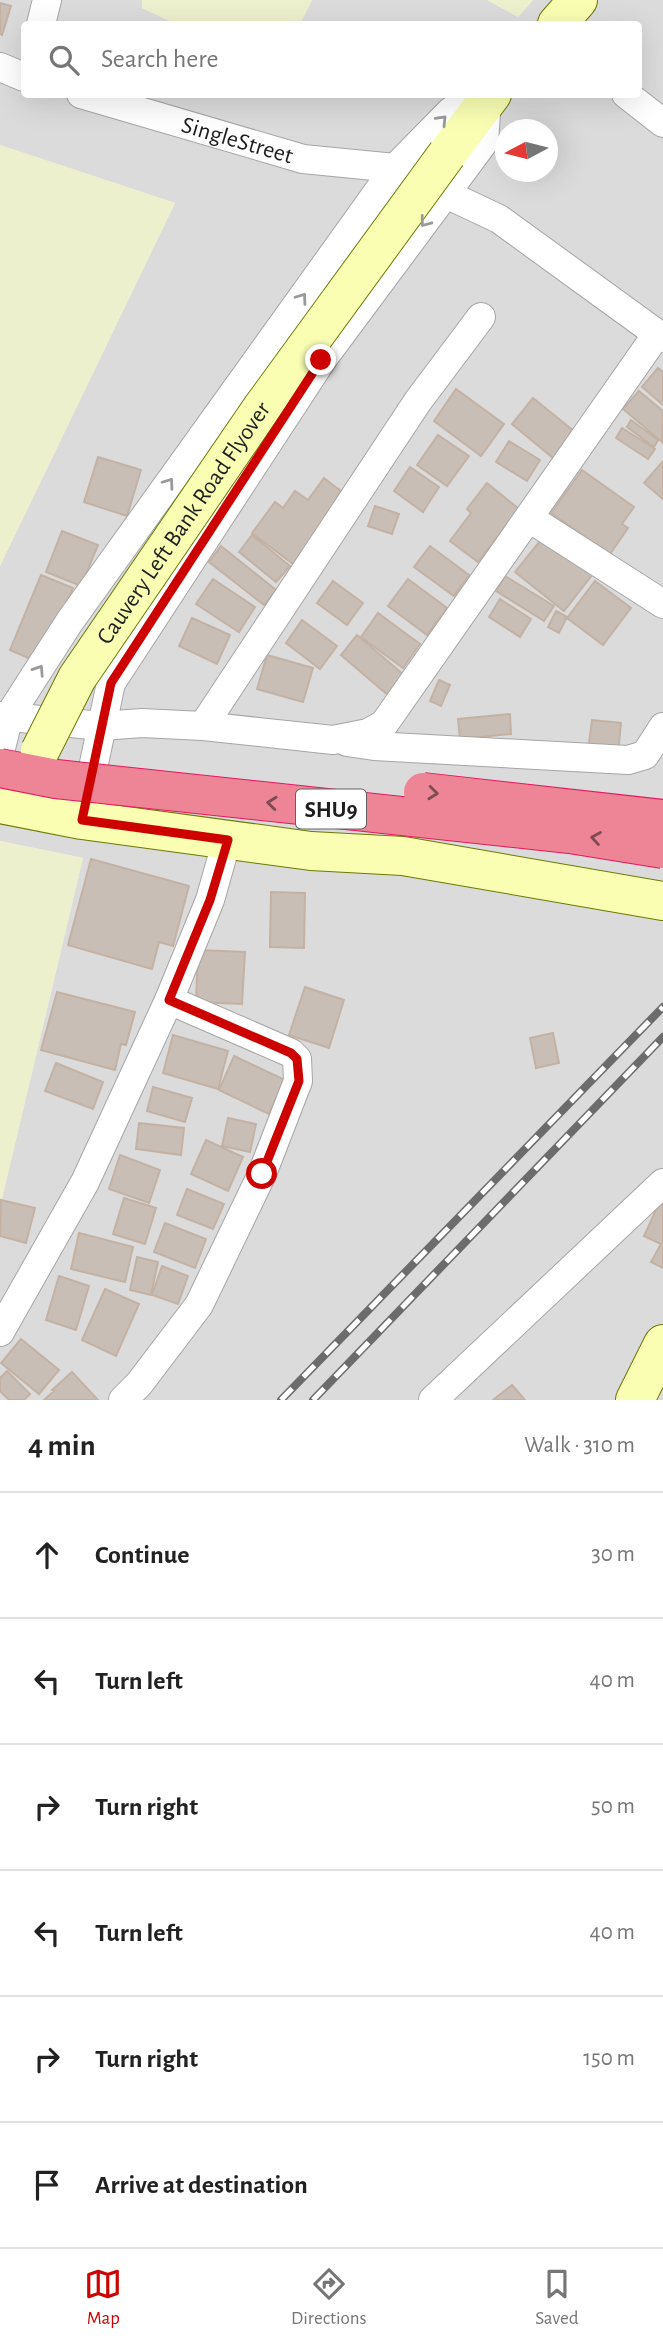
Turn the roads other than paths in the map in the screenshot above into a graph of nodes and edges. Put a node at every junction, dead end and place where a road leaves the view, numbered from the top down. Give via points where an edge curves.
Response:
1 (47, 0) edge
2 (578, 0) edge
3 (42, 21) edge
4 (560, 21) edge
5 (0, 67) edge
6 (21, 76) edge
7 (95, 98) edge
8 (486, 98) edge
9 (488, 98) edge
10 (489, 98) edge
11 (631, 98) edge
12 (663, 123) edge
13 (396, 168) junction
14 (446, 194) junction
15 (481, 317) dead end
16 (660, 336) edge
17 (529, 518) junction
18 (663, 604) edge
19 (3, 725) edge
20 (101, 726) junction
21 (203, 726) junction
22 (663, 727) edge
23 (333, 740) junction
24 (40, 751) junction
25 (0, 752) edge
26 (0, 768) edge
27 (0, 804) edge
28 (663, 819) edge
29 (82, 820) junction
30 (228, 840) junction
31 (663, 849) edge
32 (663, 901) edge
33 (169, 1000) junction
34 (663, 1184) edge
35 (0, 1332) edge
36 (663, 1344) edge
37 (123, 1400) edge
38 (433, 1400) edge
39 (635, 1400) edge

1 - 3 street
2 - 4 main road
5 - 6 street
7 - 13 street, SingleStreet via 303,159
13 -> 8 street via 452,111
9 - 24 main road, Cauvery Left Bank Road Flyover, bridge via 261,409 77,677
10 - 14 street via 484,142
11 - 12 street
19 -> 13 street via 70,621
14 - 16 street via 499,219
14 -> 20 street via 321,360 141,636 111,683
15 - 21 street via 418,401
16 - 17 street
17 - 18 street
17 - 23 street via 384,724 368,733
19 - 20 street
19 - 24 highway, SHU9
19 - 25 street
20 - 21 street
20 - 29 street
21 - 23 street
22 - 23 street via 645,755 628,760
24 -> 28 highway, SHU9, bridge
31 -> 26 highway, SHU9, bridge via 570,834 56,779
27 - 29 main road
29 - 30 main road
30 - 32 main road via 403,856
30 - 33 street via 210,900
33 - 35 street via 85,1182
33 - 37 street via 291,1053 297,1059 299,1081 262,1174 199,1305
34 - 38 street
36 - 39 main road

